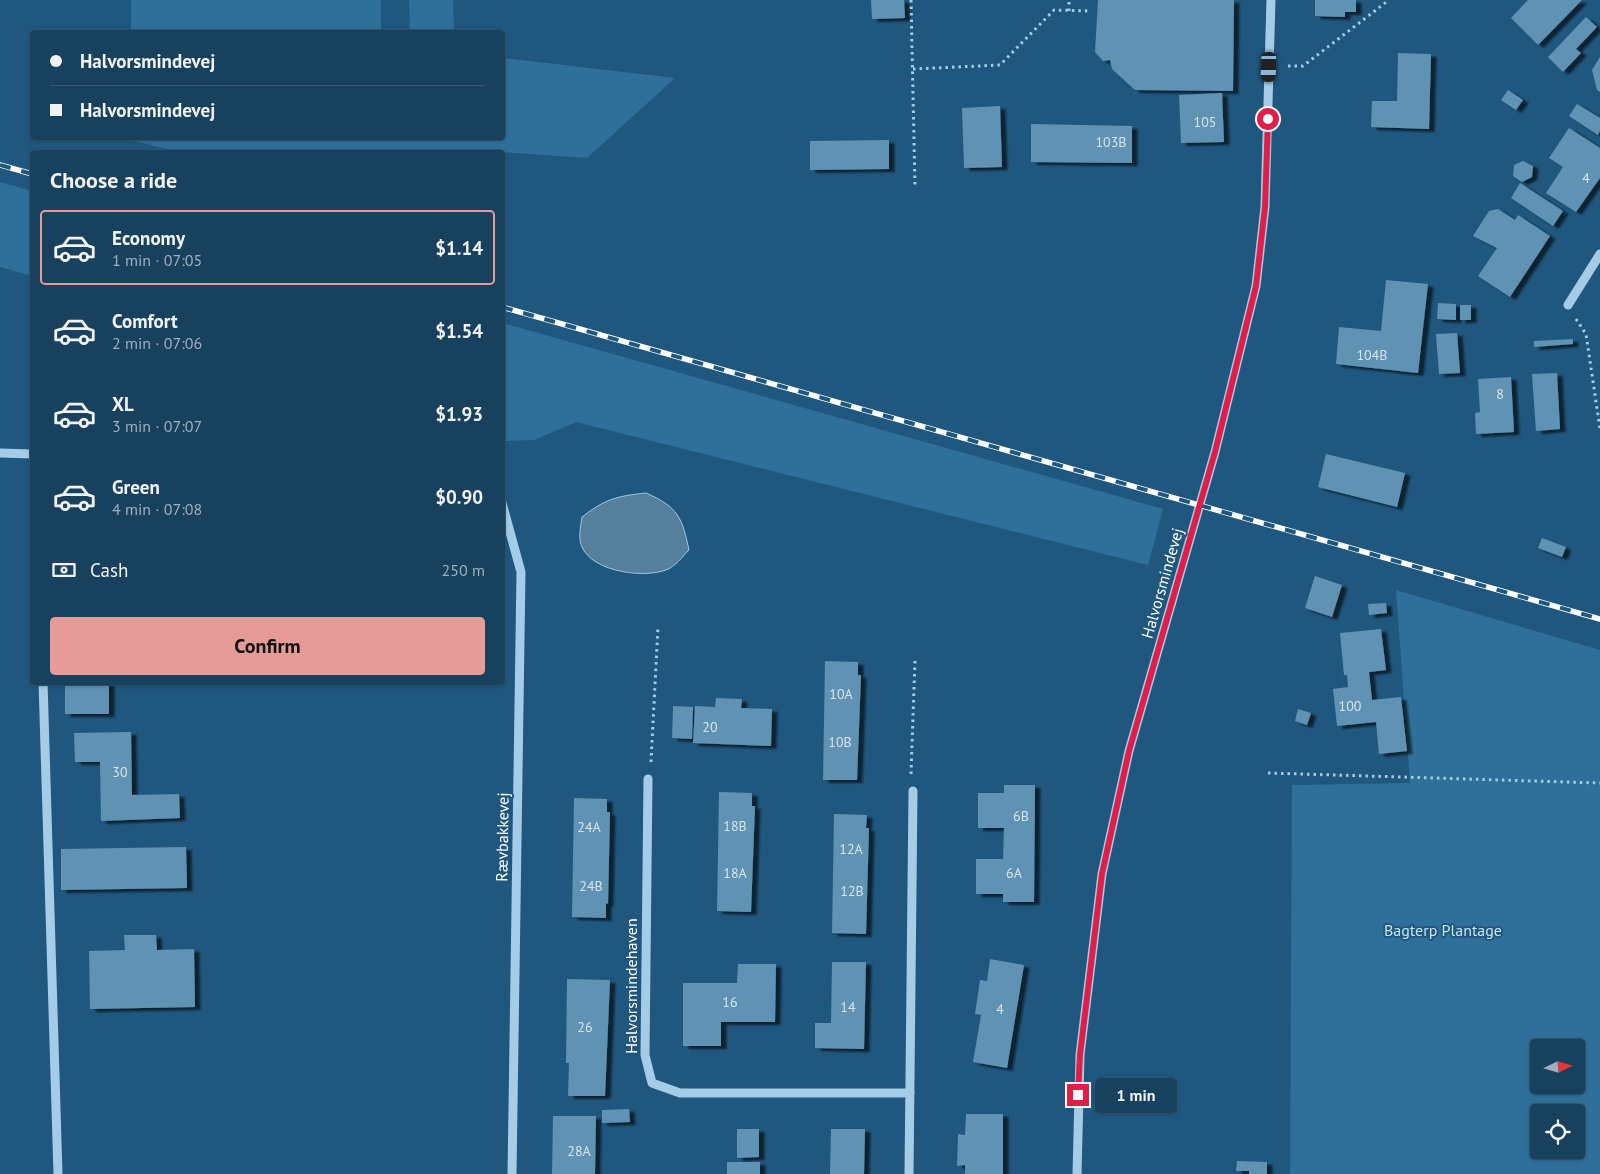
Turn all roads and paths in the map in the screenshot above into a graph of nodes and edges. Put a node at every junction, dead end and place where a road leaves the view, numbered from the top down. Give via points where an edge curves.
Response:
1 (911, 0) edge
2 (1069, 0) edge
3 (1271, 0) edge
4 (1388, 0) edge
5 (1069, 11) junction
6 (1091, 11) dead end
7 (1269, 67) junction
8 (913, 69) junction
9 (915, 187) dead end
10 (1600, 254) edge
11 (1568, 305) joint
12 (1600, 429) edge
13 (0, 454) edge
14 (30, 454) edge
15 (505, 514) edge
16 (658, 628) dead end
17 (915, 660) dead end
18 (43, 685) edge
19 (1268, 773) dead end
20 (648, 779) joint
21 (1600, 782) edge
22 (914, 791) joint
23 (910, 1092) junction
24 (58, 1174) edge
25 (512, 1174) edge
26 (909, 1174) edge
27 (1077, 1174) edge

1 - 8 path
2 - 5 path
3 - 7 street, Halvorsmindevej
4 - 7 path via 1303,66
5 - 6 path
5 - 8 path via 1054,10 1000,65
7 - 27 street, Halvorsmindevej via 1265,207 1256,286 1215,452 1129,751 1102,874 1080,1055
8 - 9 path
10 - 11 street
11 - 12 path via 1586,334
13 - 14 street
15 - 25 street, Rævbakkevej via 521,572
16 - 20 path
17 - 22 path via 910,771
18 - 24 street
19 - 21 path
20 - 23 street, Halvorsmindehaven via 645,1055 652,1083 680,1093
22 - 23 street
23 - 26 street

